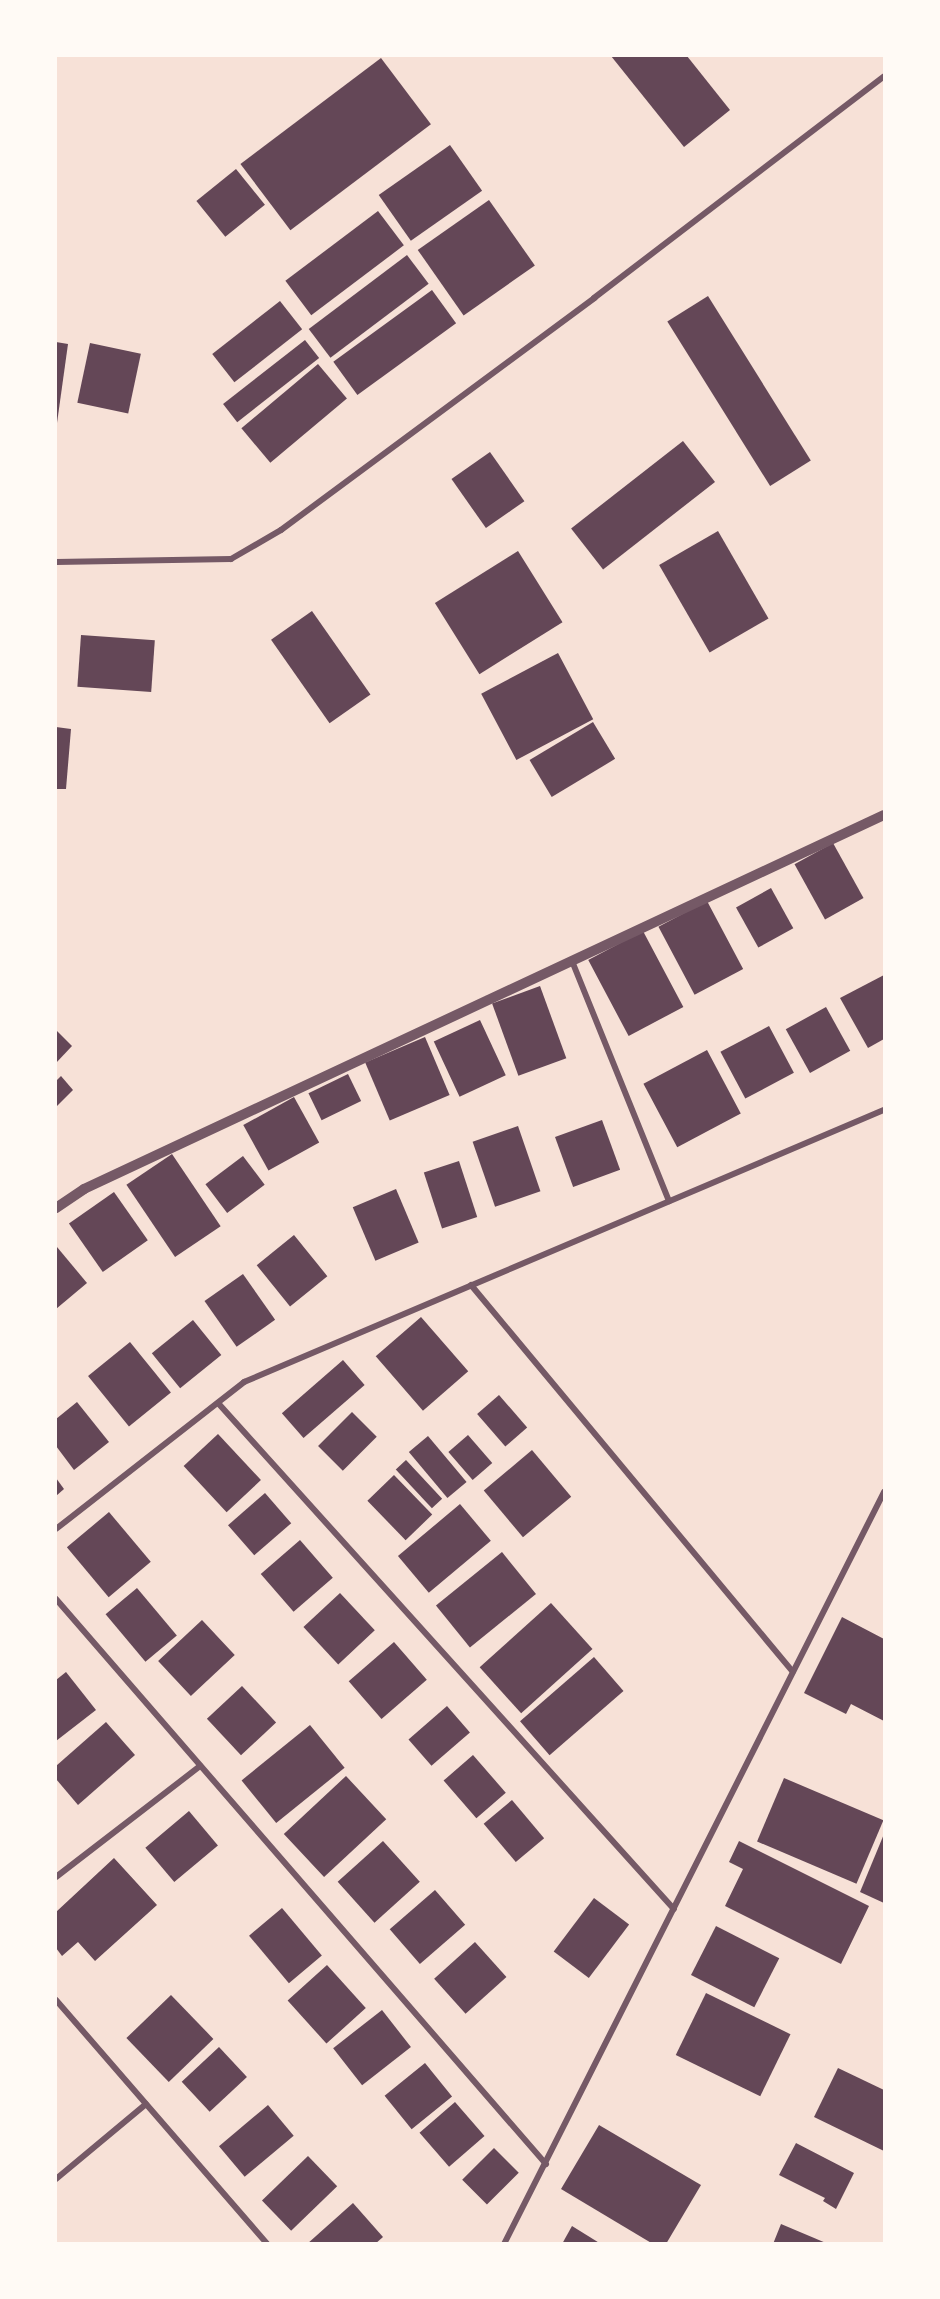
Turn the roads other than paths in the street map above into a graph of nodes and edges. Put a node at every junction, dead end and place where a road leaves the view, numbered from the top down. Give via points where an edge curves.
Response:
1 (885, 76) edge
2 (56, 562) edge
3 (885, 815) edge
4 (572, 961) junction
5 (885, 1110) edge
6 (669, 1202) junction
7 (56, 1208) edge
8 (471, 1285) junction
9 (218, 1403) junction
10 (885, 1492) edge
11 (56, 1529) edge
12 (56, 1599) edge
13 (793, 1672) junction
14 (200, 1766) junction
15 (56, 1876) edge
16 (674, 1909) junction
17 (56, 2000) edge
18 (146, 2104) junction
19 (546, 2164) junction
20 (56, 2179) edge
21 (267, 2244) edge
22 (504, 2244) edge

1 - 2 street via 566,320 281,530 231,560
3 - 4 street
4 - 6 street
4 - 7 street via 84,1189
5 - 6 street
6 - 8 street
8 - 9 street via 244,1382
8 - 13 street
9 - 11 street
9 - 16 street
10 - 13 street
12 - 14 street
13 - 16 street
14 - 15 street
14 - 19 street
16 - 19 street
17 - 18 street
18 - 20 street
18 - 21 street
19 - 22 street

